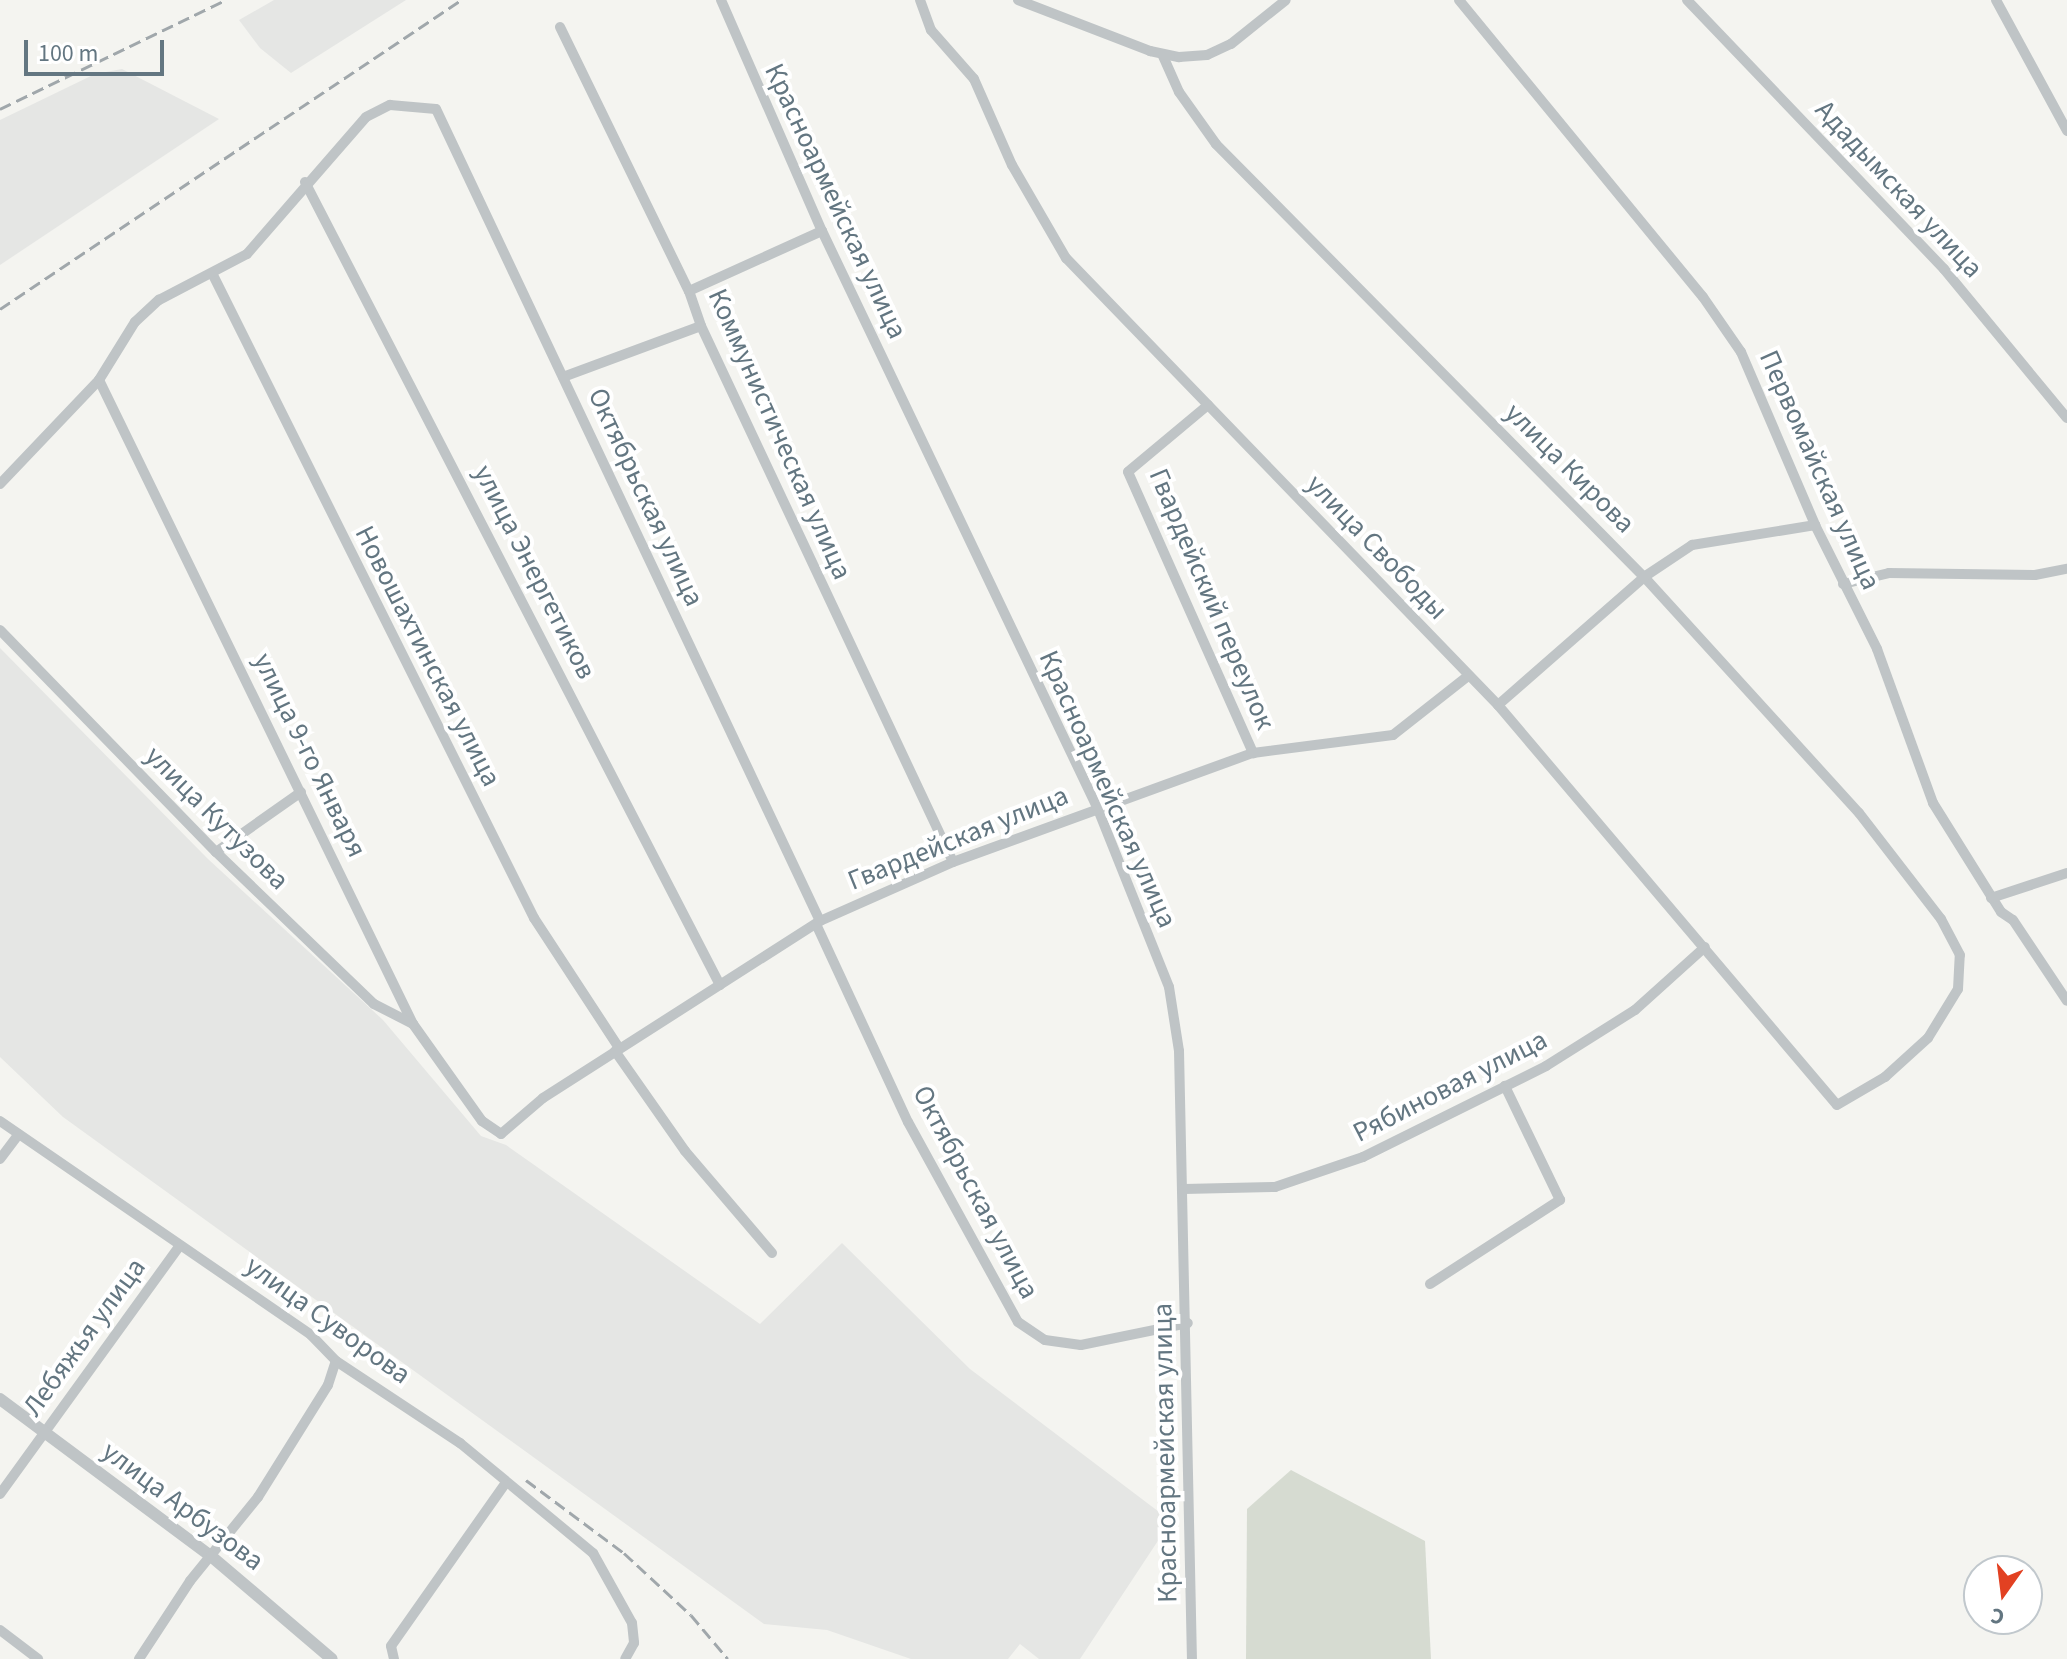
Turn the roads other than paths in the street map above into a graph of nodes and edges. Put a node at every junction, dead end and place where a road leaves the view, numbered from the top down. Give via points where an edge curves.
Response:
1 (721, 0) edge
2 (920, 0) edge
3 (1018, 0) edge
4 (1286, 0) edge
5 (1459, 0) edge
6 (1687, 0) edge
7 (1996, 0) edge
8 (560, 27) dead end
9 (1163, 56) junction
10 (2067, 131) edge
11 (305, 182) junction
12 (822, 231) junction
13 (213, 275) junction
14 (689, 291) junction
15 (701, 326) junction
16 (563, 377) junction
17 (99, 380) junction
18 (1208, 405) junction
19 (2067, 418) edge
20 (0, 484) edge
21 (1815, 525) junction
22 (2067, 569) edge
23 (1644, 577) junction
24 (1843, 584) junction
25 (0, 630) edge
26 (1468, 676) junction
27 (1498, 705) junction
28 (1253, 753) junction
29 (301, 792) junction
30 (1097, 807) junction
31 (216, 852) junction
32 (953, 862) junction
33 (2067, 873) edge
34 (1991, 898) junction
35 (818, 922) junction
36 (1705, 947) junction
37 (720, 985) junction
38 (2067, 1001) edge
39 (413, 1024) junction
40 (617, 1049) junction
41 (1505, 1086) junction
42 (1837, 1105) joint
43 (0, 1121) edge
44 (19, 1134) junction
45 (501, 1134) joint
46 (0, 1159) edge
47 (1184, 1189) junction
48 (178, 1248) junction
49 (772, 1253) dead end
50 (1430, 1284) dead end
51 (1188, 1323) junction
52 (336, 1361) junction
53 (0, 1399) edge
54 (45, 1431) junction
55 (505, 1484) junction
56 (0, 1494) edge
57 (212, 1557) junction
58 (0, 1630) edge
59 (38, 1659) edge
60 (139, 1659) edge
61 (332, 1659) edge
62 (394, 1659) edge
63 (625, 1659) edge
64 (1192, 1659) edge

1 - 12 street, Красноармейская улица
2 - 18 street, улица Свободы via 931,30 974,79 1012,165 1066,258
3 - 9 street
4 - 9 street via 1231,44 1207,55
5 - 21 street, Первомайская улица via 1703,297 1741,352
6 - 19 street, Ададымская улица via 1944,269
7 - 10 street
8 - 14 street, Коммунистическая улица
9 - 23 street, улица Кирова via 1179,92 1216,144
11 - 13 street via 247,254
11 - 16 street, Октябрьская улица via 366,117 390,105 436,109
11 - 37 street, улица Энергетиков
12 - 14 street
12 - 30 street, Красноармейская улица
13 - 17 street via 159,300 143,314
13 - 40 street, Новошахтинская улица via 534,918
14 - 15 street, Коммунистическая улица
15 - 16 street
15 - 32 street, Коммунистическая улица
16 - 35 street, Октябрьская улица
17 - 20 street
17 - 29 street, улица 9-го Января
18 - 26 street, улица Свободы
18 - 28 street, Гвардейский переулок via 1128,472
21 - 23 street via 1789,534 1704,541
21 - 24 street, Первомайская улица
22 - 24 street via 2035,575 1889,573
23 - 27 street
23 - 42 street, улица Кирова via 1859,813 1941,919 1960,955 1958,989 1949,1011 1885,1077
24 - 34 street, Первомайская улица via 1877,649 1933,803
25 - 31 street, улица Кутузова
26 - 27 street, улица Свободы
26 - 28 street, Гвардейская улица via 1382,739
27 - 36 street, улица Свободы
28 - 30 street, Гвардейская улица
29 - 31 street
29 - 39 street, улица 9-го Января
30 - 32 street, Гвардейская улица
30 - 47 street, Красноармейская улица via 1174,1008
31 - 39 street, улица Кутузова via 374,1004
32 - 35 street, Гвардейская улица
33 - 34 street
34 - 38 street, Первомайская улица
35 - 37 street, Гвардейская улица
35 - 51 street, Октябрьская улица via 908,1122 1018,1322 1045,1340 1081,1345
36 - 41 street, Рябиновая улица via 1635,1010
36 - 42 street, улица Свободы
37 - 40 street, Гвардейская улица
39 - 45 street, улица 9-го Января via 482,1121
40 - 45 street, Гвардейская улица via 543,1098
40 - 49 street, Новошахтинская улица via 685,1151
41 - 47 street, Рябиновая улица via 1302,1182
41 - 50 street via 1560,1200
43 - 44 street, улица Суворова
44 - 46 street
44 - 48 street, улица Суворова
47 - 51 street, Красноармейская улица
48 - 52 street, улица Суворова via 311,1335
48 - 54 street, Лебяжья улица
51 - 64 street, Красноармейская улица
52 - 55 street, улица Суворова via 460,1443
52 - 57 street via 291,1447
53 - 54 street, улица Арбузова
54 - 56 street, Лебяжья улица
54 - 57 street, улица Арбузова
55 - 62 street via 391,1646
55 - 63 street, улица Суворова via 593,1553 635,1634
57 - 60 street via 164,1617
57 - 61 street, улица Арбузова
58 - 59 street

